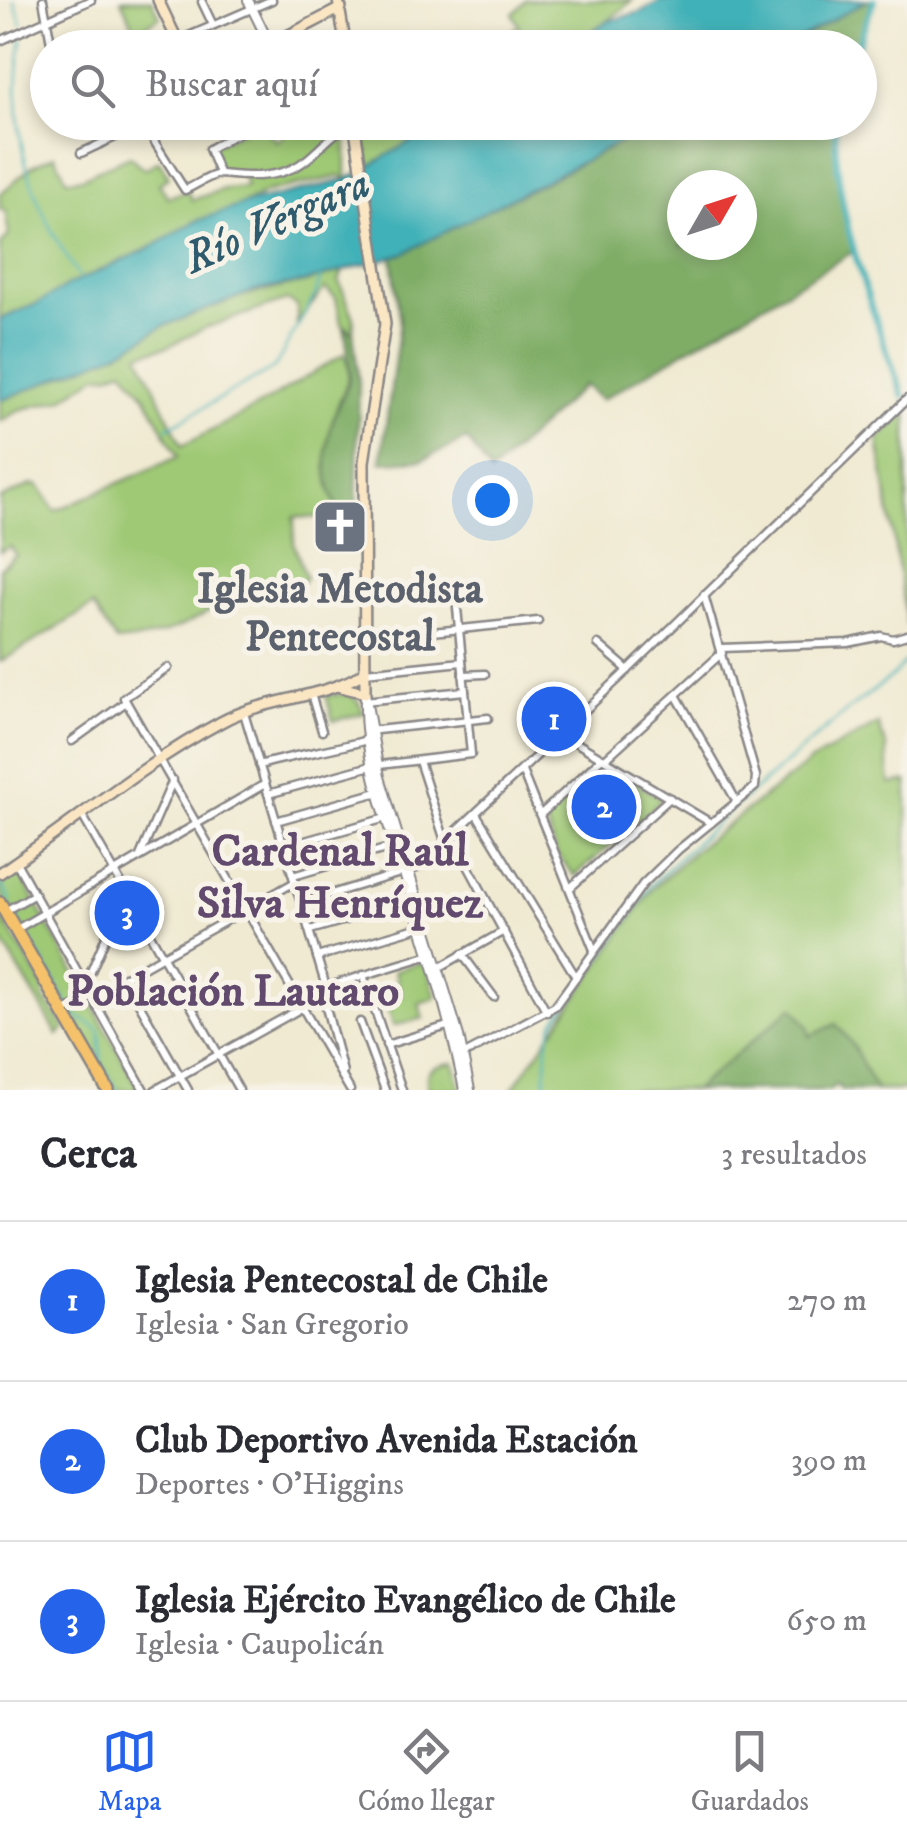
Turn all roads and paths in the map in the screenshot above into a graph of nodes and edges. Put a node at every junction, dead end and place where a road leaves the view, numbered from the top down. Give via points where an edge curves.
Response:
1 (43, 0) edge
2 (91, 0) edge
3 (158, 0) edge
4 (272, 0) edge
5 (202, 2) edge
6 (343, 3) edge
7 (250, 4) edge
8 (46, 20) junction
9 (213, 25) junction
10 (48, 30) edge
11 (172, 30) edge
12 (204, 30) edge
13 (261, 30) edge
14 (295, 30) edge
15 (345, 30) edge
16 (0, 41) edge
17 (108, 140) edge
18 (154, 140) edge
19 (225, 140) edge
20 (331, 140) edge
21 (356, 140) edge
22 (80, 153) dead end
23 (218, 173) junction
24 (907, 399) edge
25 (455, 587) dead end
26 (704, 595) junction
27 (538, 621) dead end
28 (459, 629) junction
29 (907, 635) edge
30 (365, 638) junction
31 (598, 644) dead end
32 (722, 651) junction
33 (462, 662) junction
34 (168, 668) dead end
35 (628, 670) junction
36 (365, 672) junction
37 (485, 674) dead end
38 (463, 675) junction
39 (336, 686) junction
40 (465, 690) junction
41 (312, 694) junction
42 (676, 695) junction
43 (366, 698) junction
44 (125, 700) junction
45 (244, 713) junction
46 (488, 718) dead end
47 (468, 720) junction
48 (322, 730) dead end
49 (369, 733) junction
50 (560, 734) junction
51 (72, 741) dead end
52 (604, 758) junction
53 (161, 760) junction
54 (419, 761) junction
55 (259, 765) junction
56 (374, 766) junction
57 (522, 771) junction
58 (173, 779) junction
59 (265, 784) junction
60 (378, 792) junction
61 (268, 794) junction
62 (670, 798) junction
63 (736, 802) junction
64 (477, 815) junction
65 (540, 815) junction
66 (82, 816) junction
67 (386, 818) junction
68 (276, 821) junction
69 (198, 823) junction
70 (711, 823) junction
71 (453, 837) junction
72 (446, 844) junction
73 (397, 845) junction
74 (284, 848) junction
75 (140, 857) junction
76 (16, 862) junction
77 (114, 872) junction
78 (0, 873) edge
79 (406, 873) junction
80 (294, 879) junction
81 (570, 888) junction
82 (125, 892) junction
83 (35, 894) junction
84 (412, 901) junction
85 (301, 903) junction
86 (2, 907) edge
87 (246, 909) junction
88 (45, 912) junction
89 (420, 927) junction
90 (16, 930) junction
91 (310, 930) junction
92 (504, 931) junction
93 (594, 951) junction
94 (462, 954) junction
95 (432, 955) junction
96 (163, 956) junction
97 (317, 957) junction
98 (436, 970) junction
99 (362, 975) junction
100 (576, 977) junction
101 (124, 978) junction
102 (86, 984) junction
103 (326, 987) junction
104 (92, 995) junction
105 (323, 996) junction
106 (494, 997) dead end
107 (302, 1008) junction
108 (63, 1012) junction
109 (547, 1012) junction
110 (360, 1022) dead end
111 (453, 1025) junction
112 (386, 1045) junction
113 (219, 1054) junction
114 (461, 1056) junction
115 (180, 1076) junction
116 (348, 1087) edge
117 (108, 1090) edge
118 (144, 1090) edge
119 (155, 1090) edge
120 (188, 1090) edge
121 (239, 1090) edge
122 (385, 1090) edge
123 (402, 1090) edge
124 (467, 1090) edge

1 - 8 street
2 - 8 street
3 - 11 main road
4 - 7 street
5 - 9 street
6 - 14 main road
6 - 15 main road
7 - 9 street
7 - 13 street
8 - 10 street
8 - 16 street
9 - 12 street
17 - 22 street
18 - 23 street via 182,190
19 - 23 street via 209,149
20 - 23 street via 292,169 245,178
21 - 30 main road via 385,334 364,462
24 - 26 street
25 - 28 street
26 - 32 street
26 - 35 street
27 - 28 street
28 - 30 street
28 - 33 street
29 - 32 street
30 - 36 main road
31 - 35 street
32 - 42 street
32 - 63 street via 756,784
33 - 36 street
33 - 38 street
34 - 44 street
35 - 50 street
36 - 39 main road
36 - 43 main road
37 - 38 street
38 - 40 street
39 - 41 main road
39 - 43 main road
40 - 43 street
40 - 47 street
41 - 45 main road
41 - 48 street
42 - 52 street
42 - 63 street
43 - 49 street
44 - 51 street
44 - 53 street
45 - 53 main road
45 - 55 street
46 - 47 street
47 - 49 street
47 - 54 street via 471,754
49 - 55 street via 321,753
49 - 56 street
50 - 52 street
50 - 57 street
52 - 62 street
52 - 65 street
53 - 58 street
53 - 66 main road
54 - 56 street
54 - 72 street
55 - 59 street
56 - 60 street
56 - 61 street
56 - 73 street
57 - 64 street
57 - 65 street
58 - 69 street
58 - 75 street
59 - 61 street
59 - 69 street
60 - 67 street
60 - 68 street
61 - 68 street
62 - 70 street
62 - 81 street
63 - 70 street
64 - 71 street
64 - 100 street
65 - 81 street
66 - 76 main road
66 - 77 street
67 - 73 street
67 - 74 street
68 - 74 street
69 - 75 street
69 - 87 street
70 - 93 street via 643,884
71 - 72 street
71 - 92 street
72 - 79 street
73 - 79 street
73 - 80 street
74 - 80 street
75 - 77 street
76 - 78 main road
76 - 83 street
77 - 82 street
77 - 88 street
79 - 84 street
79 - 85 street
79 - 95 street
80 - 85 street
80 - 87 street
81 - 93 street
82 - 96 street
82 - 102 street
83 - 86 street
83 - 88 street
84 - 89 street
84 - 91 street
85 - 91 street
86 - 90 highway
87 - 96 street
87 - 107 street
88 - 90 street
88 - 102 street
89 - 95 street
89 - 97 street
90 - 108 highway
91 - 97 street
92 - 94 street
92 - 109 street
93 - 100 street
94 - 98 street
94 - 106 street
95 - 98 street
95 - 99 street
96 - 101 street
96 - 113 street
97 - 103 street
98 - 111 street
99 - 103 street
99 - 112 street
100 - 109 street
101 - 104 street
101 - 115 street
102 - 104 street
103 - 105 street
104 - 108 street
104 - 118 street
105 - 107 street
105 - 116 street
107 - 113 street
107 - 116 street
108 - 117 highway
109 - 114 street
110 - 122 street
111 - 112 street
111 - 114 street
112 - 123 street
113 - 115 street
113 - 121 street
114 - 124 street
115 - 119 street
115 - 120 street

